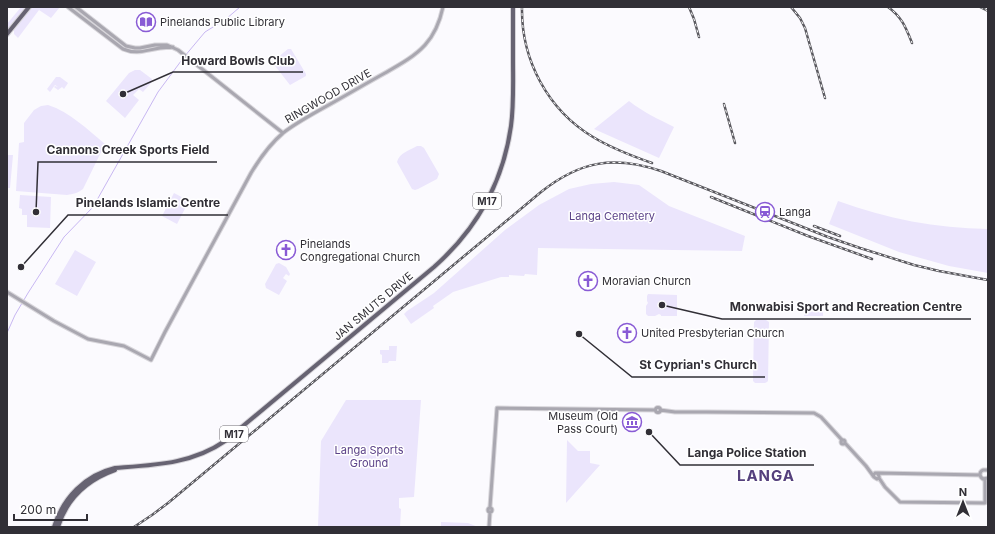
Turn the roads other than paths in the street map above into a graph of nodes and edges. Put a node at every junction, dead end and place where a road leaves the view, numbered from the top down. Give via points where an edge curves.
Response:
1 (29, 7) edge
2 (68, 7) edge
3 (76, 7) edge
4 (443, 7) edge
5 (511, 7) edge
6 (7, 34) edge
7 (173, 48) junction
8 (283, 133) junction
9 (7, 292) edge
10 (127, 467) junction
11 (988, 470) edge
12 (980, 475) junction
13 (877, 476) junction
14 (987, 479) edge
15 (54, 527) edge
16 (58, 527) edge
17 (489, 527) edge

1 - 6 main road
2 - 7 street via 118,46 130,52 162,47
3 - 7 street via 126,46 140,48 167,45
4 - 8 street, RINGWOOD DRIVE via 435,31 425,46 414,55
5 - 10 main road, JAN SMUTS DRIVE / M17 via 511,127 492,192 462,240 434,267 219,445 185,460
7 - 8 street
8 - 9 street, RINGWOOD DRIVE via 256,165 151,360 124,346 88,339
10 - 15 main road, JAN SMUTS DRIVE / M17 via 108,470 83,482 67,500
10 - 16 main road, JAN SMUTS DRIVE / M17 via 101,476 85,486 62,515
11 - 12 street via 982,470
12 - 13 street
12 - 14 street
13 - 14 street via 900,502 985,503
13 - 17 street via 821,417 814,413 496,408 488,508

